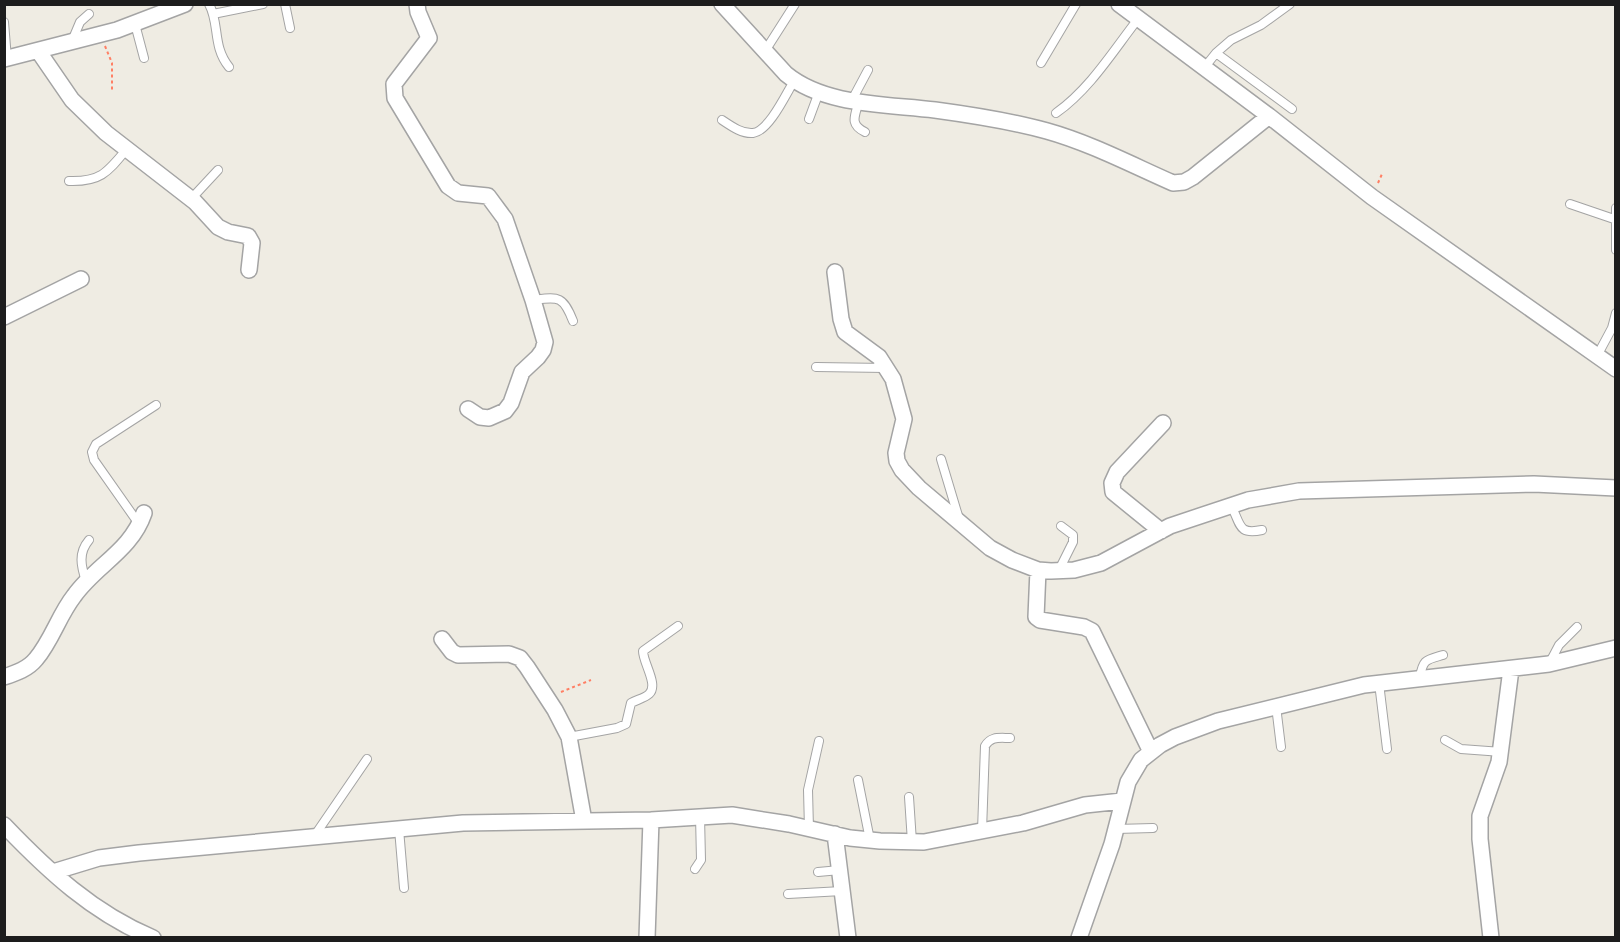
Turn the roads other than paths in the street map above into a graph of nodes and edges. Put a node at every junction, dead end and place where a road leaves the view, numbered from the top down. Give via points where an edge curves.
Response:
1 (185, 4) edge
2 (209, 4) edge
3 (263, 4) edge
4 (285, 4) edge
5 (417, 4) edge
6 (722, 4) edge
7 (795, 4) edge
8 (1076, 4) edge
9 (1119, 4) edge
10 (1290, 4) edge
11 (89, 14) dead end
12 (213, 14) junction
13 (1138, 19) junction
14 (4, 22) edge
15 (135, 24) junction
16 (290, 28) dead end
17 (72, 43) junction
18 (765, 51) junction
19 (39, 52) junction
20 (1216, 53) junction
21 (144, 57) dead end
22 (6, 59) edge
23 (1041, 63) dead end
24 (230, 67) dead end
25 (1204, 68) junction
26 (868, 70) dead end
27 (794, 81) junction
28 (819, 92) junction
29 (856, 100) junction
30 (1292, 109) dead end
31 (1056, 113) dead end
32 (1269, 116) junction
33 (809, 118) dead end
34 (722, 120) dead end
35 (865, 132) dead end
36 (126, 150) junction
37 (218, 170) dead end
38 (69, 181) dead end
39 (191, 199) junction
40 (1570, 204) dead end
41 (1616, 208) edge
42 (1614, 219) junction
43 (1616, 250) edge
44 (249, 270) dead end
45 (835, 272) dead end
46 (81, 279) dead end
47 (532, 300) junction
48 (1616, 313) edge
49 (4, 317) edge
50 (573, 321) dead end
51 (1597, 356) junction
52 (816, 367) dead end
53 (887, 368) junction
54 (1616, 369) edge
55 (156, 405) dead end
56 (468, 409) dead end
57 (1163, 423) dead end
58 (941, 459) dead end
59 (1616, 488) edge
60 (1231, 505) junction
61 (142, 519) joint
62 (961, 523) junction
63 (1061, 526) dead end
64 (1262, 530) dead end
65 (1161, 531) junction
66 (89, 540) dead end
67 (1038, 570) junction
68 (1058, 571) junction
69 (86, 581) junction
70 (678, 626) dead end
71 (1576, 627) dead end
72 (442, 639) dead end
73 (1616, 648) edge
74 (1443, 654) dead end
75 (1549, 664) junction
76 (1511, 669) junction
77 (4, 677) edge
78 (1420, 677) junction
79 (1379, 683) junction
80 (1276, 706) junction
81 (569, 737) junction
82 (1010, 738) dead end
83 (1445, 740) dead end
84 (819, 741) dead end
85 (1281, 747) dead end
86 (1387, 748) dead end
87 (1151, 752) junction
88 (1502, 752) junction
89 (367, 759) dead end
90 (858, 780) dead end
91 (909, 797) dead end
92 (1122, 801) junction
93 (700, 816) junction
94 (651, 820) junction
95 (584, 821) junction
96 (4, 825) edge
97 (1153, 828) dead end
98 (399, 829) junction
99 (809, 829) junction
100 (1116, 829) junction
101 (982, 831) junction
102 (835, 834) junction
103 (314, 836) junction
104 (870, 840) junction
105 (912, 842) junction
106 (694, 869) dead end
107 (840, 870) junction
108 (53, 872) junction
109 (818, 872) dead end
110 (404, 888) dead end
111 (842, 891) junction
112 (788, 894) dead end
113 (153, 938) edge
114 (647, 938) edge
115 (848, 938) edge
116 (1078, 938) edge
117 (1491, 938) edge

1 - 15 street
2 - 12 lane
3 - 12 lane
4 - 16 lane
5 - 47 street via 429,38 394,84 394,98 448,186 458,193 488,196 496,205 505,219
6 - 18 street
7 - 18 lane
8 - 23 lane
9 - 13 street
10 - 20 lane
11 - 17 lane via 80,22
12 - 24 lane via 216,40
13 - 25 street
13 - 31 lane via 1083,90
14 - 22 lane
15 - 17 street
15 - 21 lane
17 - 19 street
18 - 27 street
19 - 22 street
19 - 36 street via 72,100
20 - 25 lane
20 - 30 lane
25 - 32 street
26 - 29 lane
27 - 28 street
27 - 34 lane via 766,127 758,132 741,131
28 - 29 street
28 - 33 lane
29 - 32 street via 936,110 1045,131 1173,183 1193,177
29 - 35 lane via 854,123
32 - 51 street via 1372,197
36 - 38 lane via 103,175
36 - 39 street
37 - 39 lane
39 - 44 street via 218,227 248,236 252,243
40 - 42 lane
41 - 42 lane
42 - 43 lane
45 - 53 street via 845,332 879,357
46 - 49 street
47 - 50 lane via 560,299 566,303
47 - 56 street via 543,335 543,350 522,372 505,411 489,418
48 - 51 lane
51 - 54 street
52 - 53 lane
53 - 62 street via 904,419 897,461 909,478
55 - 61 lane via 96,444 92,452 94,460
57 - 65 street via 1117,472 1112,483 1113,492
58 - 62 lane
59 - 60 street via 1534,484 1322,489 1276,494
60 - 64 lane via 1244,530
60 - 65 street
61 - 69 street via 125,546
62 - 67 street via 990,548
63 - 68 lane via 1073,535
65 - 68 street via 1101,563
66 - 69 lane via 81,555
67 - 68 street
67 - 87 street via 1036,616 1092,631
69 - 77 street via 36,658 20,672
70 - 81 lane via 644,651 652,688 649,694 631,703 626,724
71 - 75 lane via 1559,645
72 - 81 street via 458,655 514,655 524,662
73 - 75 street
74 - 78 lane via 1426,660
75 - 76 street
76 - 78 street
76 - 88 street
78 - 79 street
79 - 80 street
79 - 86 lane
80 - 85 lane
80 - 87 street via 1191,730
81 - 95 street
82 - 101 lane via 997,737 985,746
83 - 88 lane via 1461,749
84 - 99 lane via 808,790
87 - 92 street via 1134,770
88 - 117 street via 1480,816
89 - 103 lane
90 - 104 lane
91 - 105 lane
92 - 100 street
92 - 101 street via 1085,805
93 - 94 street
93 - 99 street via 747,817
93 - 106 lane via 701,860
94 - 95 street
94 - 114 street
95 - 98 street via 492,821
96 - 108 street
97 - 100 lane
98 - 103 street
98 - 110 lane
99 - 102 street
100 - 116 street
101 - 105 street
102 - 104 street
102 - 107 street
103 - 108 street via 129,854
104 - 105 street
107 - 109 lane
107 - 111 street
108 - 113 street via 115,920
111 - 112 lane
111 - 115 street

